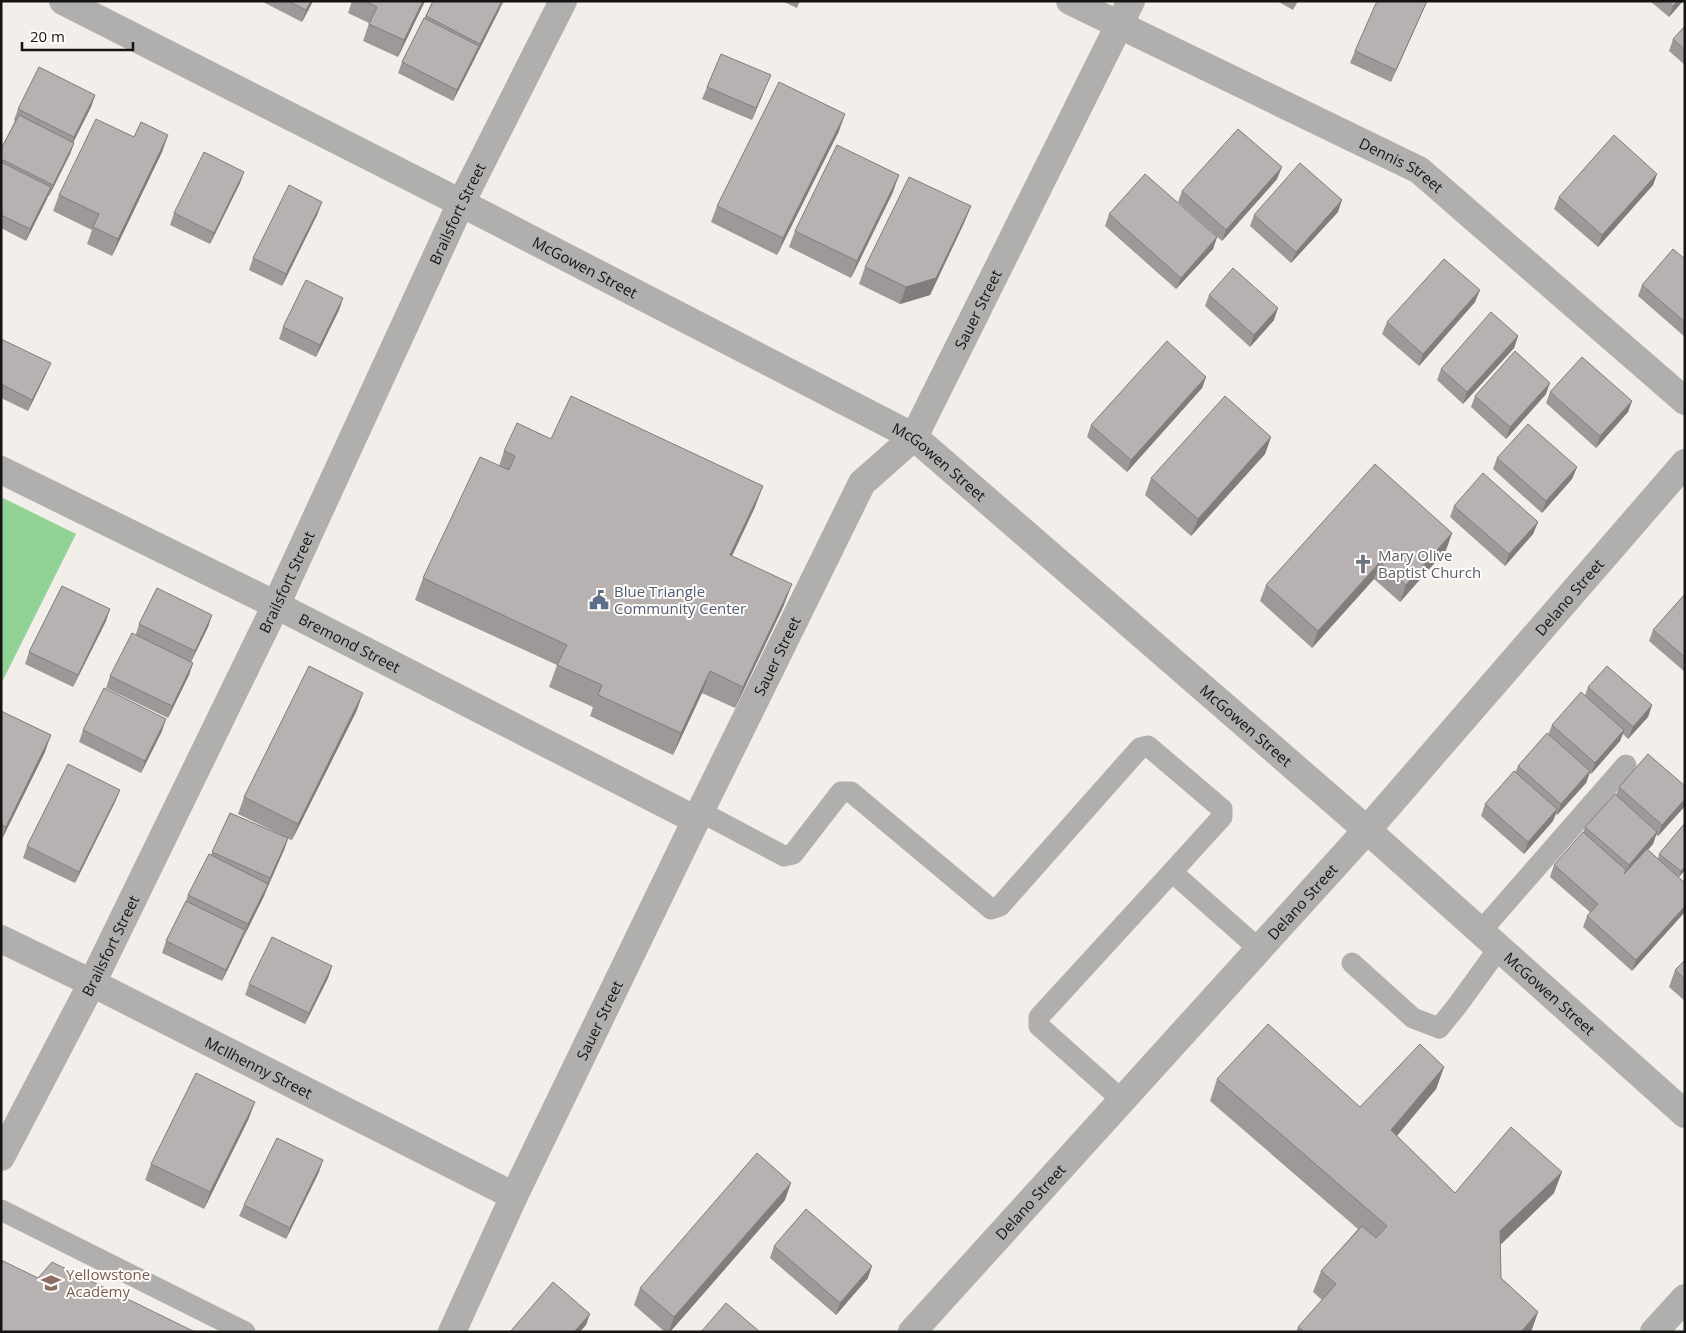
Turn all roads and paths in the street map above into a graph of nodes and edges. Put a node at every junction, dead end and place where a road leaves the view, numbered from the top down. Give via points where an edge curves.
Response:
1 (63, 1) edge
2 (563, 1) edge
3 (1070, 1) edge
4 (1131, 1) edge
5 (1119, 26) junction
6 (461, 204) junction
7 (1685, 400) edge
8 (914, 437) junction
9 (1685, 463) edge
10 (1, 470) edge
11 (276, 605) junction
12 (1626, 765) dead end
13 (698, 816) junction
14 (1368, 830) junction
15 (1172, 872) junction
16 (1, 939) edge
17 (1490, 940) junction
18 (1259, 949) junction
19 (1352, 963) dead end
20 (92, 983) junction
21 (1122, 1100) junction
22 (1685, 1114) edge
23 (1, 1157) edge
24 (514, 1196) junction
25 (1, 1210) edge
26 (1685, 1298) edge
27 (245, 1332) edge
28 (452, 1332) edge
29 (912, 1332) edge
30 (1654, 1332) edge

1 - 6 street, McGowen Street
2 - 6 street, Brailsfort Street
3 - 5 street, Dennis Street
4 - 5 street, Sauer Street
5 - 7 street, Dennis Street via 1419,170
5 - 8 street, Sauer Street
6 - 8 street, McGowen Street
6 - 11 street, Brailsfort Street
8 - 13 street, Sauer Street via 862,483
8 - 14 street, McGowen Street
9 - 14 street, Delano Street
10 - 11 street, Bremond Street
11 - 13 street, Bremond Street
11 - 20 street, Brailsfort Street
12 - 17 lane
13 - 15 lane via 784,856 793,854 841,792 852,792 991,909 1000,906 1140,748 1148,746 1222,809 1222,817
13 - 24 street, Sauer Street
14 - 17 street, McGowen Street
14 - 18 street, Delano Street
15 - 18 lane
15 - 21 lane via 1039,1017 1039,1026
16 - 20 street, McIlhenny Street
17 - 19 lane via 1457,1006 1439,1028 1413,1018
17 - 22 street, McGowen Street
18 - 21 street, Delano Street
20 - 23 street, Brailsfort Street
20 - 24 street, McIlhenny Street
21 - 29 street, Delano Street
24 - 28 street, Sauer Street
25 - 27 lane
26 - 30 street

